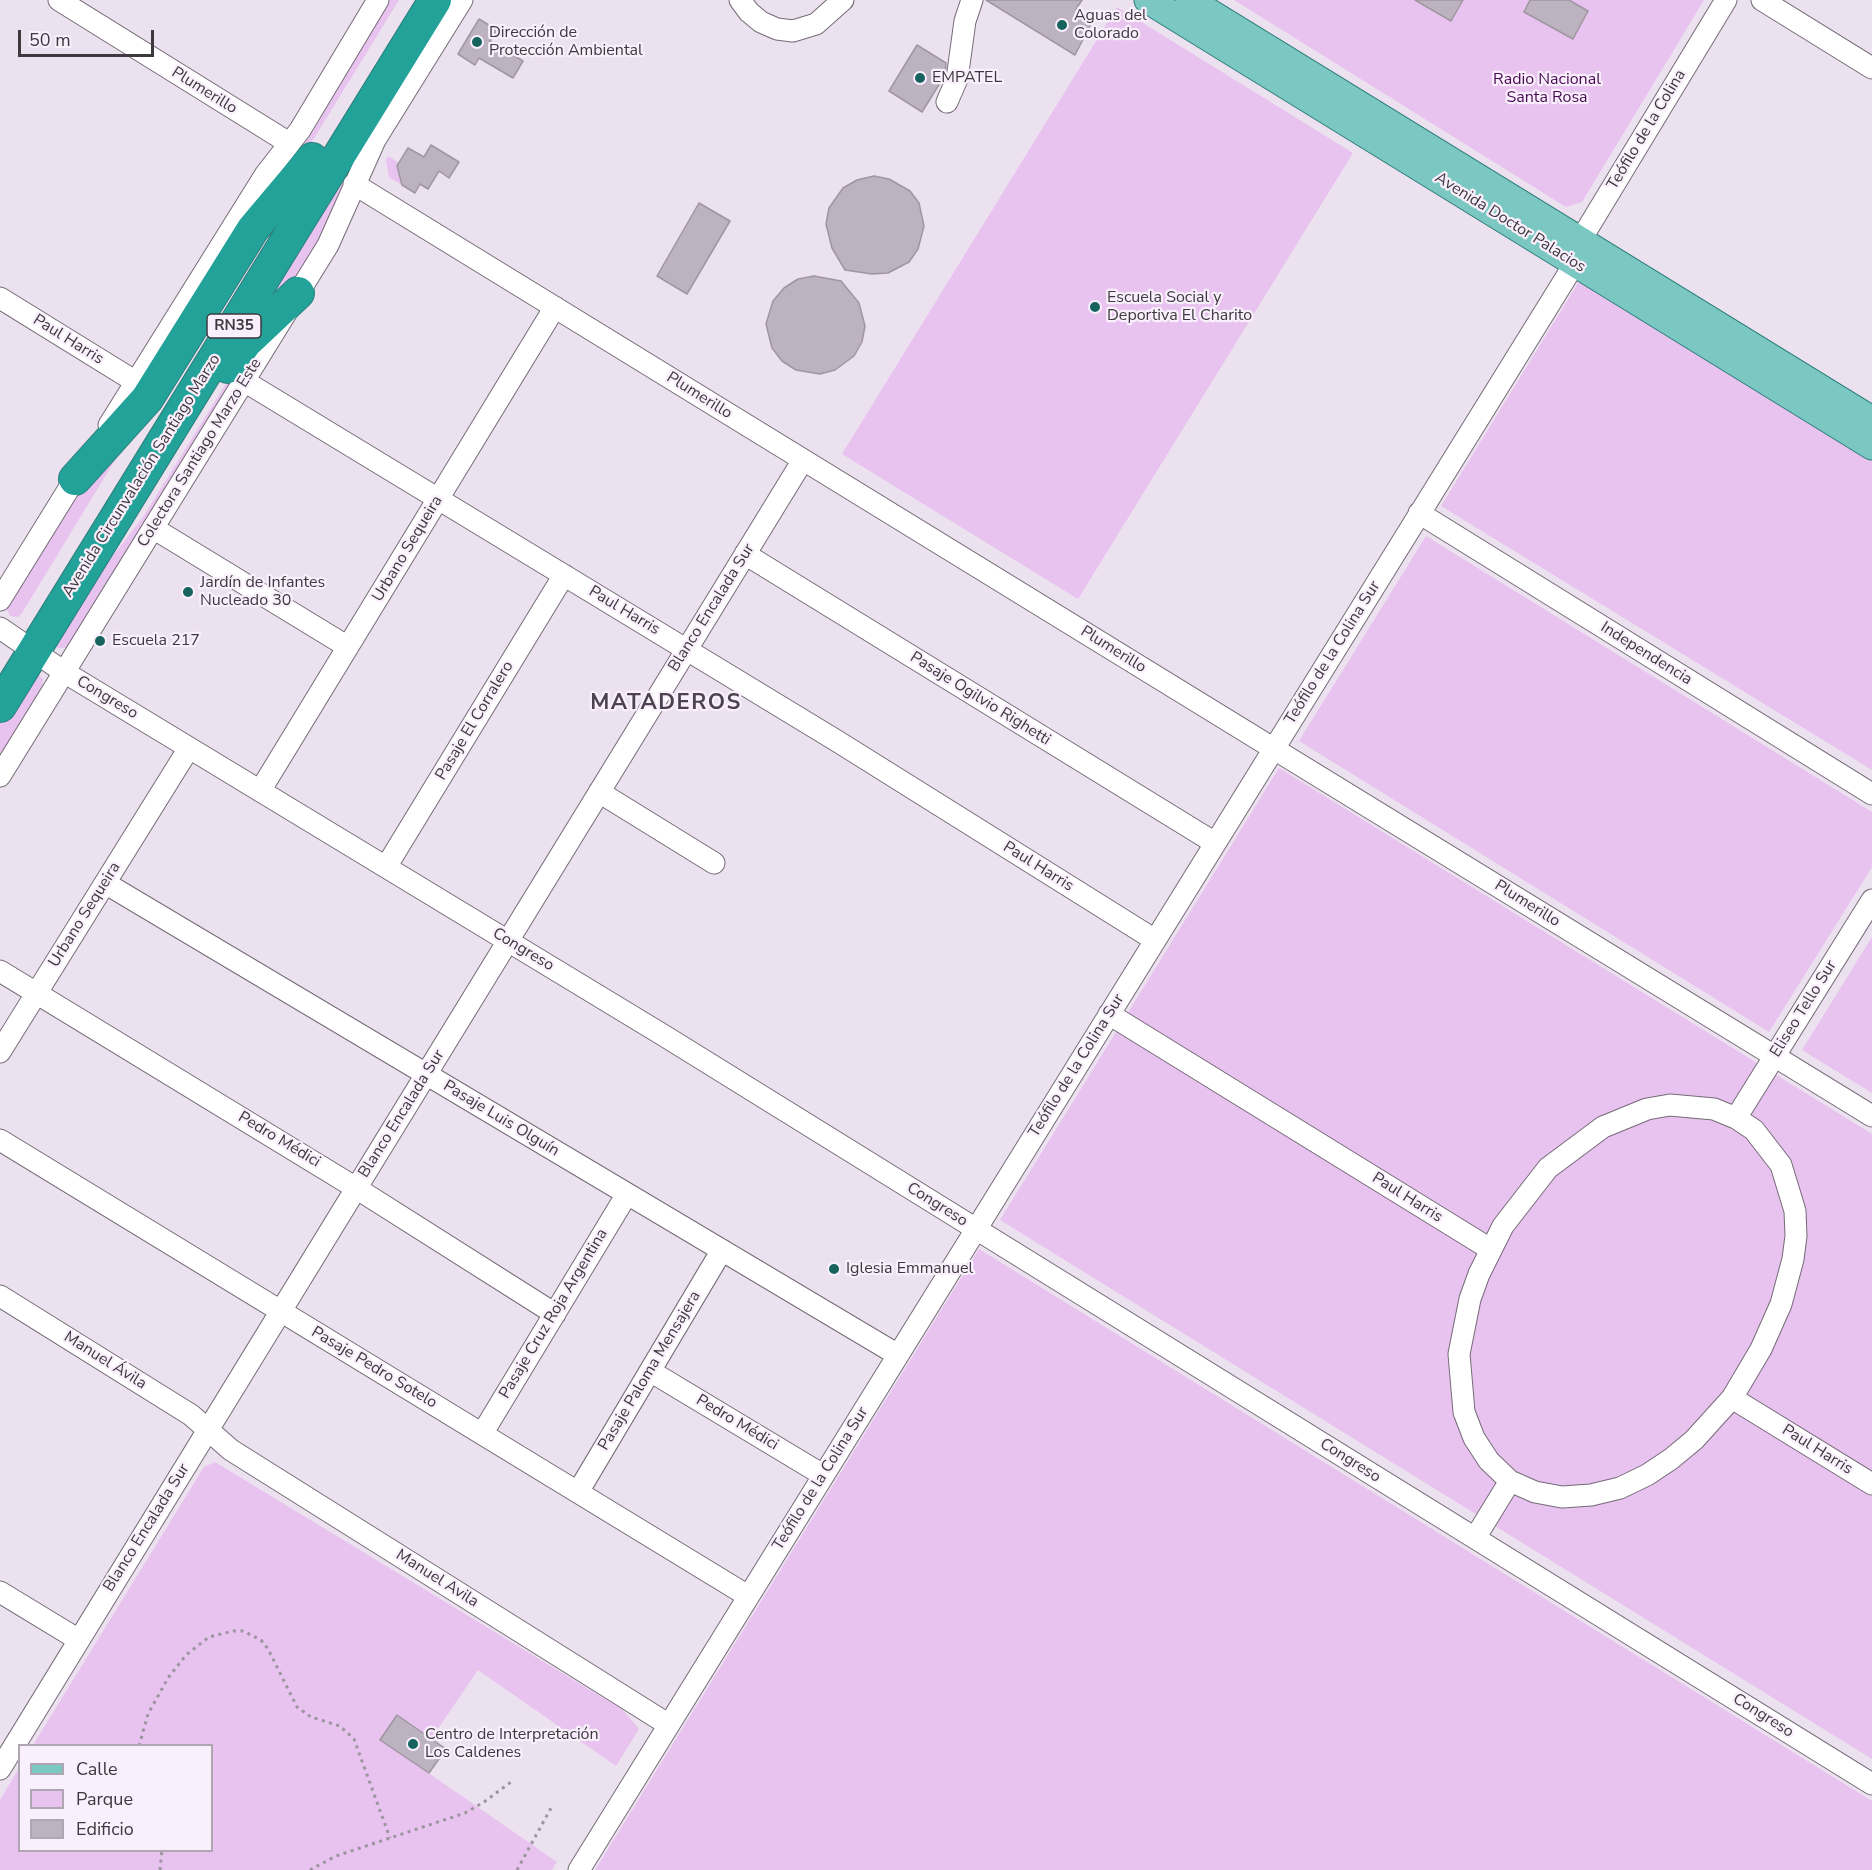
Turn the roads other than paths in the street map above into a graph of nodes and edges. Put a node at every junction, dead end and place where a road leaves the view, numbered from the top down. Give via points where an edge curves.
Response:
1 (378, 0) edge
2 (410, 0) edge
3 (435, 0) edge
4 (462, 0) edge
5 (740, 0) edge
6 (843, 0) edge
7 (972, 0) edge
8 (1148, 0) edge
9 (1189, 0) edge
10 (1726, 0) edge
11 (1762, 0) edge
12 (69, 3) edge
13 (1872, 68) edge
14 (947, 102) dead end
15 (301, 151) junction
16 (354, 184) junction
17 (1577, 252) junction
18 (298, 293) junction
19 (0, 298) edge
20 (555, 308) junction
21 (244, 381) junction
22 (136, 382) junction
23 (1870, 429) edge
24 (803, 460) junction
25 (75, 479) junction
26 (438, 499) junction
27 (1419, 513) junction
28 (153, 528) junction
29 (745, 554) junction
30 (564, 575) junction
31 (79, 578) junction
32 (0, 600) edge
33 (17, 640) edge
34 (348, 647) junction
35 (687, 649) junction
36 (0, 667) edge
37 (64, 672) junction
38 (0, 706) edge
39 (189, 748) junction
40 (1274, 748) junction
41 (0, 776) edge
42 (260, 791) junction
43 (599, 792) junction
44 (1872, 794) edge
45 (1215, 843) junction
46 (714, 863) dead end
47 (386, 867) junction
48 (105, 883) junction
49 (1872, 900) edge
50 (1155, 940) junction
51 (508, 941) junction
52 (0, 971) edge
53 (37, 993) junction
54 (1109, 1014) junction
55 (0, 1052) edge
56 (1775, 1056) junction
57 (426, 1074) junction
58 (1872, 1116) edge
59 (1736, 1118) junction
60 (0, 1140) edge
61 (357, 1188) junction
62 (627, 1194) junction
63 (976, 1229) junction
64 (1490, 1249) junction
65 (722, 1250) junction
66 (0, 1296) edge
67 (281, 1311) junction
68 (555, 1314) junction
69 (898, 1355) junction
70 (650, 1371) junction
71 (1732, 1398) junction
72 (208, 1430) junction
73 (482, 1434) junction
74 (823, 1475) junction
75 (1510, 1481) junction
76 (1872, 1484) edge
77 (578, 1492) junction
78 (1475, 1538) junction
79 (0, 1592) edge
80 (748, 1596) junction
81 (79, 1640) junction
82 (669, 1725) junction
83 (0, 1768) edge
84 (1872, 1784) edge
85 (579, 1870) edge

1 - 15 street via 300,130
2 - 15 highway, Avenida Circunvalación Santiago Marzo / RN35
3 - 31 highway, Avenida Circunvalación Santiago Marzo / RN35
4 - 16 street, Colectora Santiago Marzo Este via 384,126
5 - 6 street via 761,22 793,31 816,24
7 - 14 street via 957,79
8 - 17 main road, Avenida Doctor Palacios
9 - 17 main road, Avenida Doctor Palacios
10 - 17 street, Teófilo de la Colina
11 - 13 street
12 - 15 street, Plumerillo
15 - 22 street via 265,175
15 - 25 highway via 147,399
15 - 33 highway, Avenida Circunvalación Santiago Marzo / RN35
16 - 18 street, Colectora Santiago Marzo Este via 334,235
16 - 20 street, Plumerillo
17 - 23 main road, Avenida Doctor Palacios
17 - 27 street, Teófilo de la Colina Sur
18 - 21 street, Colectora Santiago Marzo Este
18 - 31 highway via 237,353 138,511
19 - 22 street, Paul Harris
20 - 24 street, Plumerillo
20 - 26 street, Urbano Sequeira
21 - 26 street, Paul Harris
21 - 28 street, Colectora Santiago Marzo Este
22 - 25 street
24 - 29 street, Blanco Encalada Sur
24 - 40 street, Plumerillo
25 - 32 street
26 - 30 street, Paul Harris
26 - 34 street, Urbano Sequeira
27 - 40 street, Teófilo de la Colina Sur
27 - 44 street, Independencia
28 - 34 street
28 - 37 street, Colectora Santiago Marzo Este
29 - 35 street, Blanco Encalada Sur
29 - 45 street, Pasaje Ogilvio Righetti
30 - 35 street, Paul Harris
30 - 47 street, Pasaje El Corralero
31 - 33 highway, Avenida Circunvalación Santiago Marzo / RN35
33 - 36 highway, Avenida Circunvalación Santiago Marzo / RN35
33 - 37 street, Congreso
33 - 38 highway, Avenida Circunvalación Santiago Marzo / RN35
34 - 42 street, Urbano Sequeira
35 - 43 street, Blanco Encalada Sur
35 - 50 street, Paul Harris
37 - 39 street, Congreso
37 - 41 street, Colectora Santiago Marzo Este
39 - 42 street, Congreso
39 - 48 street, Urbano Sequeira
40 - 45 street, Teófilo de la Colina Sur
40 - 56 street, Plumerillo
42 - 47 street, Congreso
43 - 46 street
43 - 51 street, Blanco Encalada Sur
45 - 50 street, Teófilo de la Colina Sur
47 - 51 street, Congreso
48 - 53 street, Urbano Sequeira
48 - 57 street, Pasaje Luis Olguín
49 - 56 street, Eliseo Tello Sur
50 - 54 street, Teófilo de la Colina Sur
51 - 57 street, Blanco Encalada Sur
51 - 63 street, Congreso
52 - 53 street, Pedro Médici
53 - 55 street, Urbano Sequeira
53 - 61 street, Pedro Médici
54 - 63 street, Teófilo de la Colina Sur
54 - 64 street, Paul Harris
56 - 58 street, Plumerillo
56 - 59 street, Eliseo Tello Sur
57 - 61 street, Blanco Encalada Sur
57 - 62 street, Pasaje Luis Olguín
59 - 64 street via 1714,1109 1670,1105 1647,1109 1603,1127 1540,1176
59 - 71 street via 1754,1130 1780,1165 1795,1211 1796,1236 1789,1280 1775,1320
60 - 67 street, Pasaje Pedro Sotelo
61 - 67 street, Blanco Encalada Sur
61 - 68 street, Pedro Médici
62 - 65 street, Pasaje Luis Olguín
62 - 68 street, Pasaje Cruz Roja Argentina
63 - 69 street, Teófilo de la Colina Sur
63 - 78 street, Congreso
64 - 75 street via 1463,1327 1459,1383 1474,1438 1489,1461
65 - 69 street, Pasaje Luis Olguín
65 - 70 street, Pasaje Paloma Mensajera
66 - 72 street, Manuel Ávila
67 - 72 street, Blanco Encalada Sur
67 - 73 street, Pasaje Pedro Sotelo
68 - 73 street, Pasaje Cruz Roja Argentina
69 - 74 street, Teófilo de la Colina Sur
70 - 74 street, Pedro Médici
70 - 77 street, Pasaje Paloma Mensajera
71 - 75 street via 1671,1459 1620,1488 1562,1497
71 - 76 street, Paul Harris
72 - 81 street, Blanco Encalada Sur
72 - 82 street, Manuel Avila via 231,1450
73 - 77 street, Pasaje Pedro Sotelo
74 - 80 street, Teófilo de la Colina Sur
75 - 78 street
77 - 80 street, Pasaje Pedro Sotelo
78 - 84 street, Congreso
79 - 81 street
80 - 82 street, Teófilo de la Colina Sur
81 - 83 street, Blanco Encalada Sur
82 - 85 street, Teófilo de la Colina Sur

